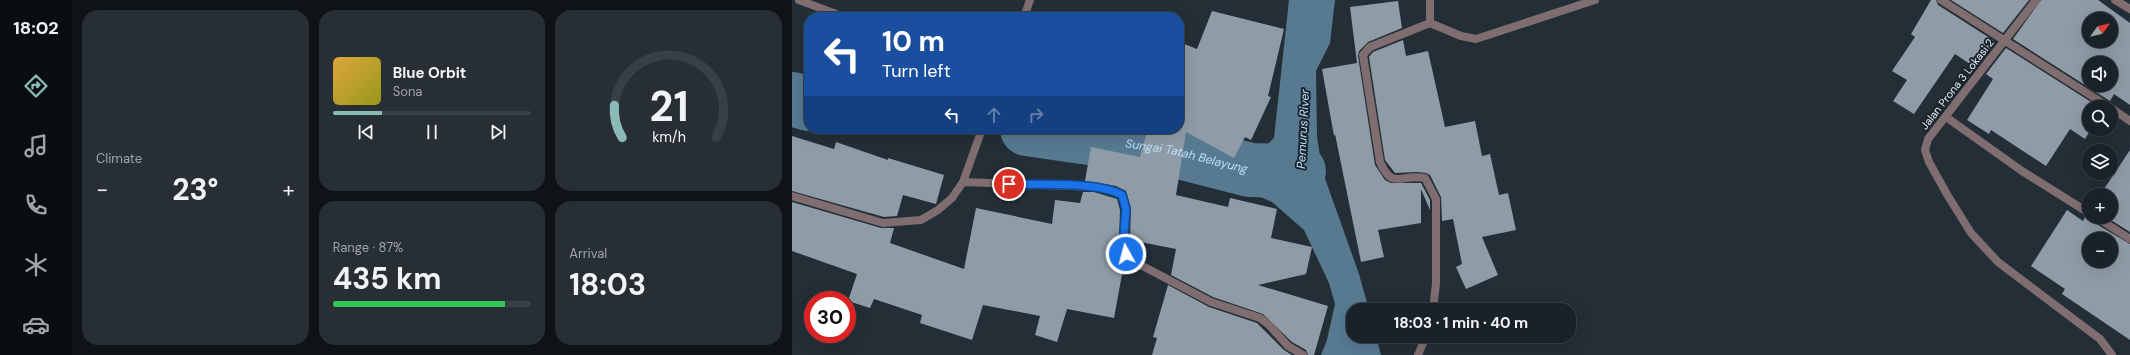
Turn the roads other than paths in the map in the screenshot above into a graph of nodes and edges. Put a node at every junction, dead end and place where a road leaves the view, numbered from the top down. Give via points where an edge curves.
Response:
1 (799, 0) edge
2 (1030, 0) edge
3 (1430, 0) edge
4 (1595, 0) edge
5 (1941, 0) edge
6 (2036, 0) edge
7 (2116, 0) edge
8 (2130, 9) edge
9 (831, 12) edge
10 (1026, 12) edge
11 (1430, 23) junction
12 (2006, 40) junction
13 (2098, 100) edge
14 (2118, 113) edge
15 (1946, 117) junction
16 (2130, 121) edge
17 (980, 134) edge
18 (963, 182) junction
19 (792, 196) edge
20 (2082, 208) edge
21 (2107, 224) edge
22 (2130, 239) edge
23 (1434, 303) edge
24 (1423, 343) edge
25 (1303, 355) edge
26 (1418, 355) edge
27 (2112, 355) edge

1 - 9 street
2 - 10 street
3 - 11 street
4 - 11 street via 1476,39 1461,36
5 - 12 street
6 - 12 street, Jalan Prona 3 Lokasi 2
7 - 8 street
11 - 23 street via 1370,47 1363,55 1362,61 1380,162 1386,176 1391,179 1425,178 1432,187 1436,199
12 - 13 street
12 - 15 street, Jalan Prona 3 Lokasi 2
14 - 16 street
15 - 20 street via 2022,171
15 - 27 street, Jalan Prona 3 Lokasi 2 via 1928,139 1926,150 1929,162 1971,233 1998,262 2100,339
17 - 18 street
18 - 19 street via 952,198 938,210 921,220 905,222 883,223
18 - 25 street via 1095,187 1115,191 1122,195 1126,209 1123,246 1133,261 1211,302 1260,318 1288,346
21 - 22 street
24 - 26 street

